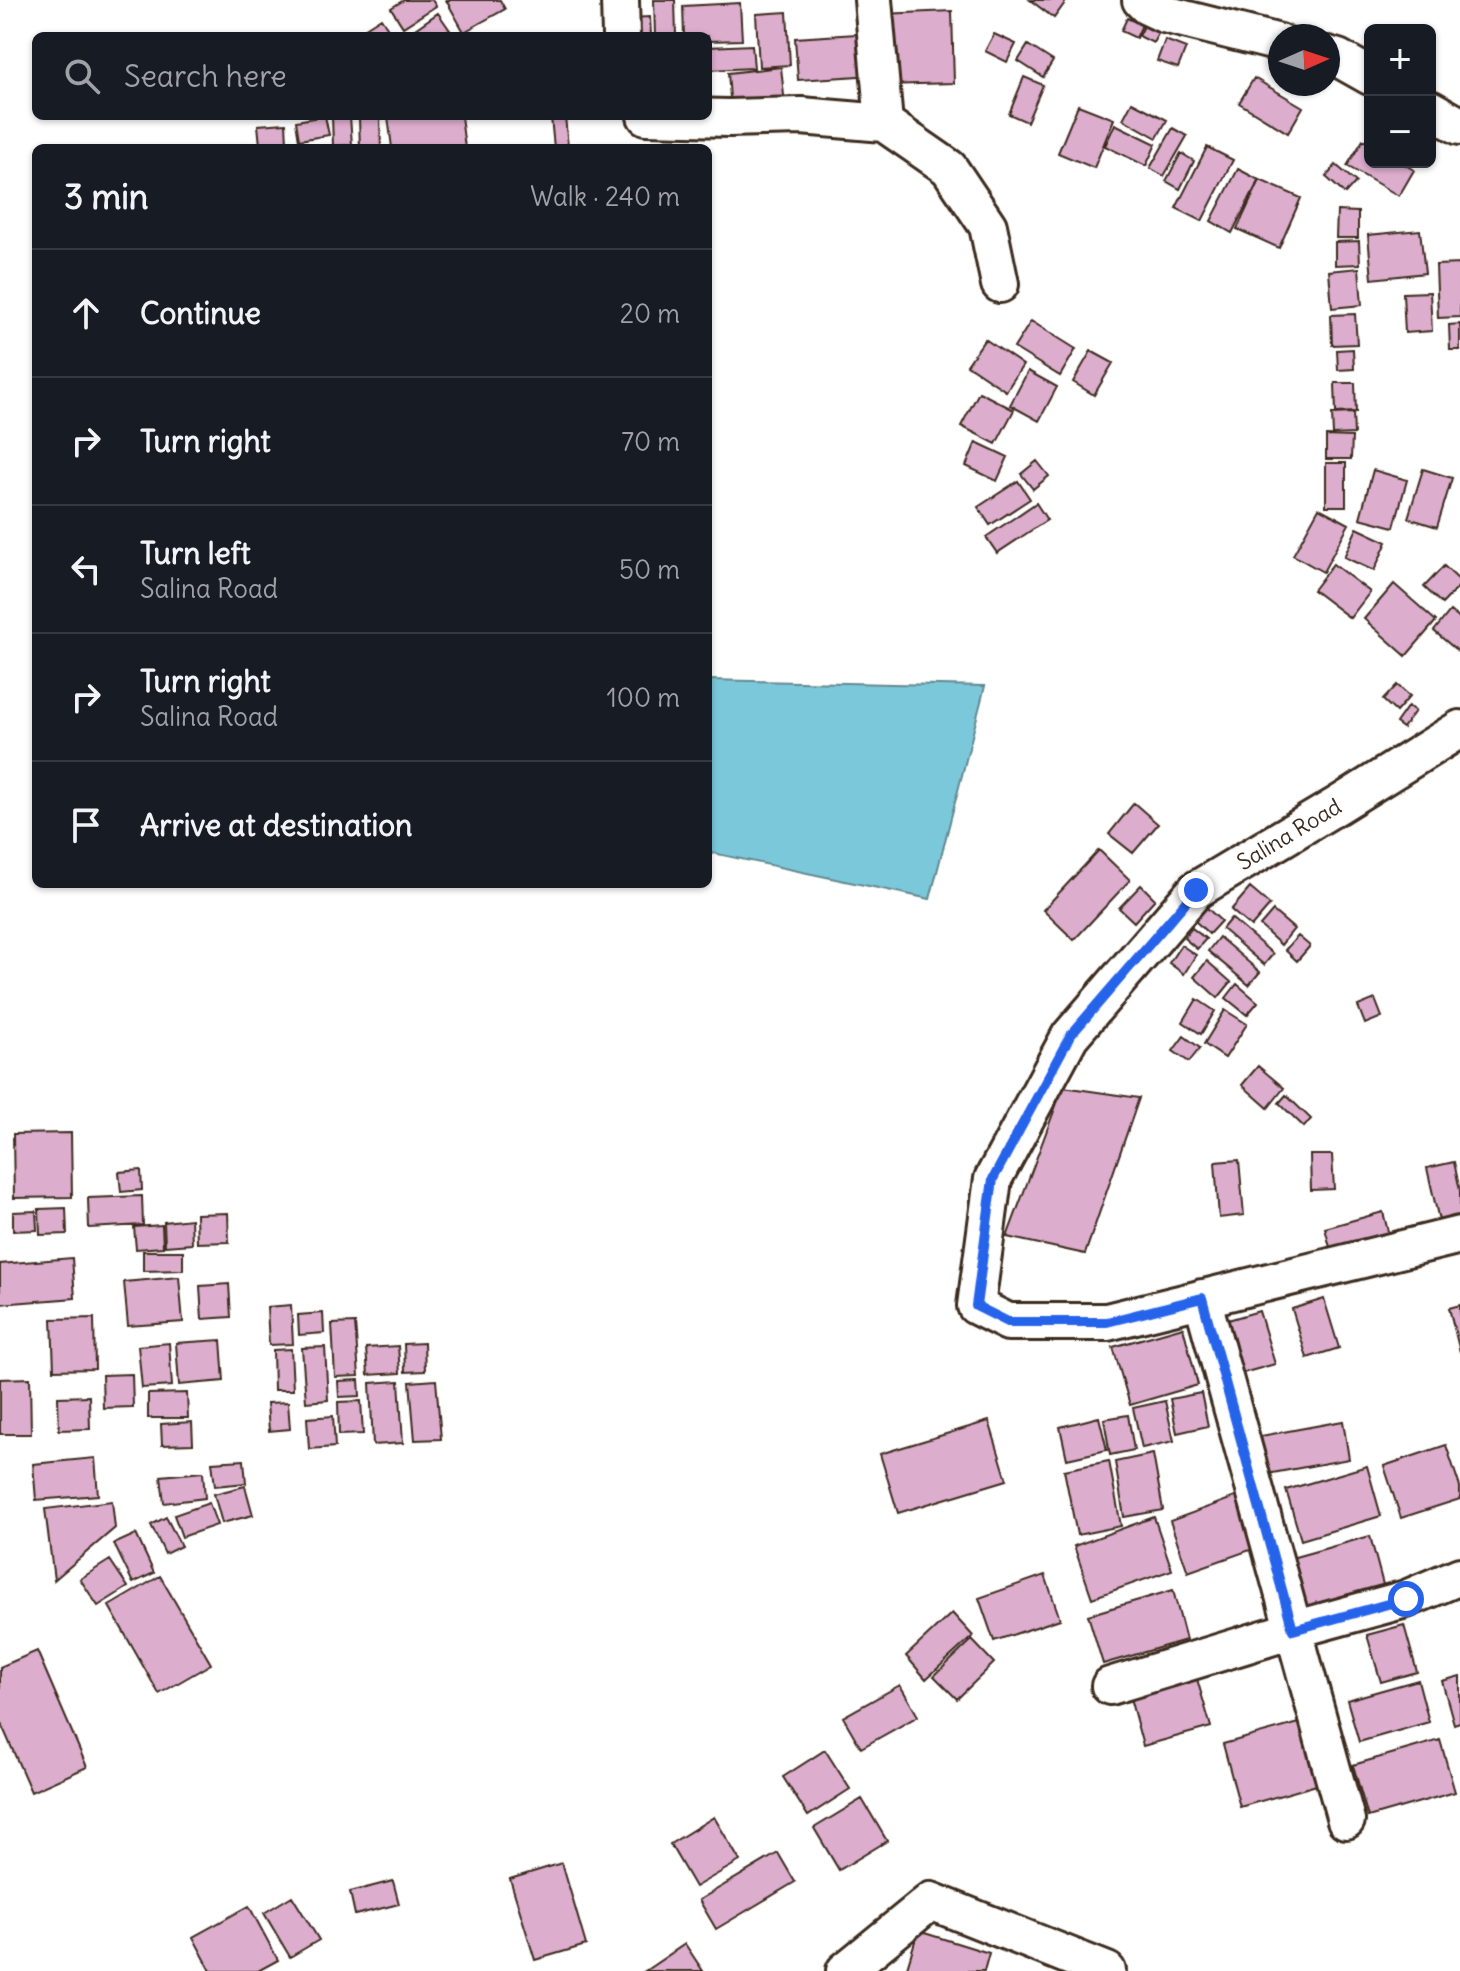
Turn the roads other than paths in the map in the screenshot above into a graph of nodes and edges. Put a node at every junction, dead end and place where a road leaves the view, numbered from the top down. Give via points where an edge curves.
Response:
1 (620, 0) edge
2 (873, 0) edge
3 (1141, 0) edge
4 (621, 32) edge
5 (1268, 40) edge
6 (1340, 59) edge
7 (1364, 73) edge
8 (1436, 112) edge
9 (712, 118) edge
10 (884, 123) junction
11 (1460, 126) edge
12 (1000, 284) dead end
13 (1460, 729) edge
14 (1460, 1235) edge
15 (1202, 1298) junction
16 (1460, 1576) edge
17 (1293, 1630) junction
18 (1110, 1686) dead end
19 (1346, 1820) dead end
20 (845, 1971) edge
21 (1107, 1971) edge

1 - 4 street
2 - 10 street
3 - 5 street via 1164,14
6 - 7 street
8 - 11 street
9 - 10 street via 801,116
10 - 12 street via 949,168 988,226
13 - 15 street, Salina Road via 1196,890 1070,1036 993,1179 976,1306 1008,1322 1107,1322
14 - 15 street
15 - 17 street
16 - 17 street via 1406,1599
17 - 18 street
17 - 19 street
20 - 21 street via 931,1901

